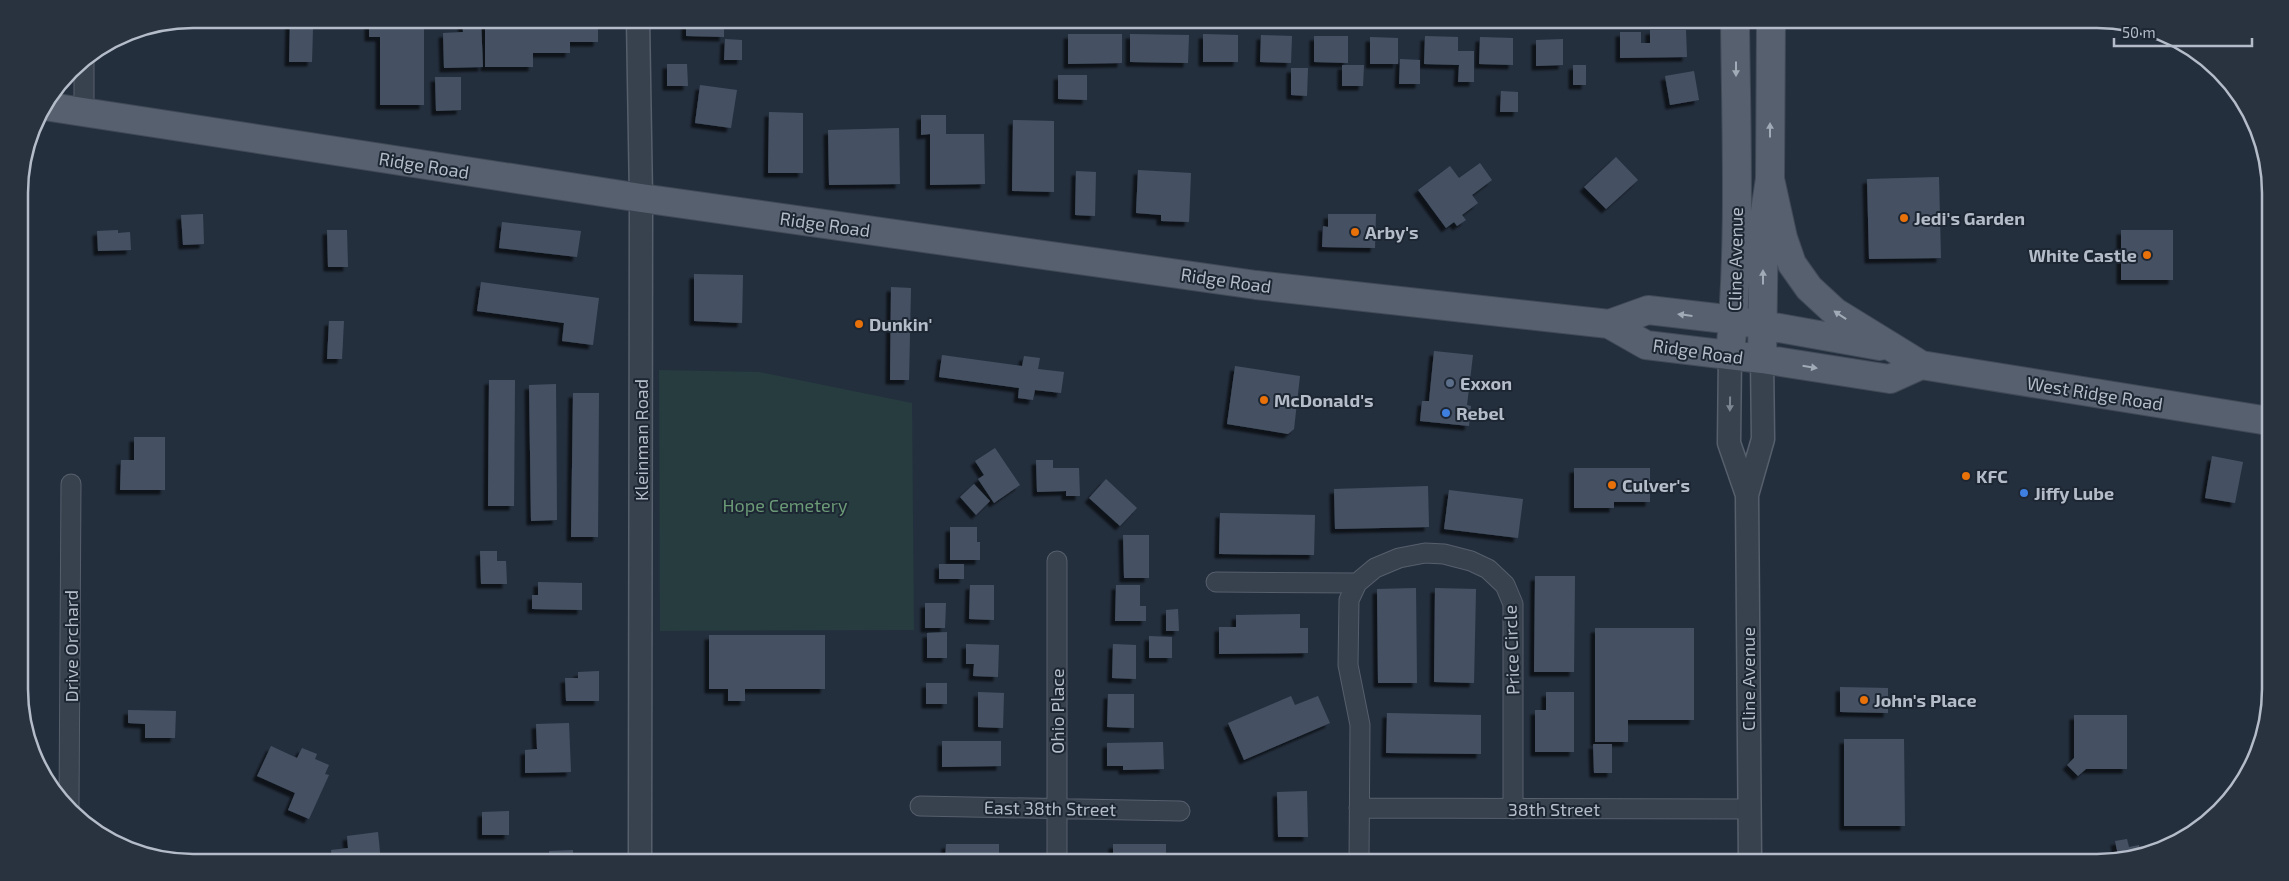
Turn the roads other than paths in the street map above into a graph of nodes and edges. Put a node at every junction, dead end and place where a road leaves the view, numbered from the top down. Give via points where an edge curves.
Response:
1 (638, 28) edge
2 (1735, 28) edge
3 (1771, 28) edge
4 (84, 68) edge
5 (52, 107) edge
6 (84, 113) junction
7 (1770, 179) junction
8 (641, 198) junction
9 (1734, 320) junction
10 (1608, 324) junction
11 (1763, 326) junction
12 (1896, 349) junction
13 (1730, 355) junction
14 (1762, 359) junction
15 (1921, 365) junction
16 (2262, 420) edge
17 (71, 484) dead end
18 (1747, 495) junction
19 (1057, 560) dead end
20 (1216, 582) dead end
21 (1357, 583) junction
22 (69, 798) edge
23 (920, 806) dead end
24 (1057, 808) junction
25 (1359, 808) junction
26 (1512, 809) junction
27 (1749, 809) junction
28 (1180, 811) dead end
29 (1359, 853) edge
30 (1750, 853) edge
31 (640, 854) edge
32 (1057, 854) edge

1 - 8 street, Kleinman Road
2 -> 9 main road, Cline Avenue
7 -> 3 main road, Cline Avenue
4 - 6 street
5 - 6 main road, Ridge Road
6 - 8 main road, Ridge Road
11 -> 7 main road, Cline Avenue via 1764,218
12 -> 7 main road via 1835,312 1810,288 1792,264 1782,238
8 - 10 main road, Ridge Road via 1264,286
8 - 31 street, Kleinman Road
9 -> 10 main road, Ridge Road via 1648,310
9 - 11 main road, West Ridge Road
9 - 13 main road, Cline Avenue
10 - 13 main road, Ridge Road via 1646,345
11 - 12 main road, West Ridge Road
11 - 14 main road, Cline Avenue
12 - 15 main road, West Ridge Road
13 - 14 main road, Ridge Road
13 -> 18 street, Cline Avenue via 1729,443
14 -> 15 main road via 1890,379
14 - 18 street, Cline Avenue via 1763,439
15 - 16 main road, West Ridge Road
17 - 22 street, Drive Orchard
18 - 27 street, Cline Avenue
19 - 24 street, Ohio Place
20 - 21 street
21 - 25 street via 1349,600 1348,665 1360,726
21 - 26 street, Price Circle via 1375,568 1399,558 1425,553 1471,560 1488,569 1506,585 1513,604
23 - 24 street, East 38th Street
24 - 28 street, East 38th Street
24 - 32 street, Ohio Place
25 - 26 street, 38th Street
25 - 29 street
26 - 27 street, 38th Street
27 - 30 street, Cline Avenue

